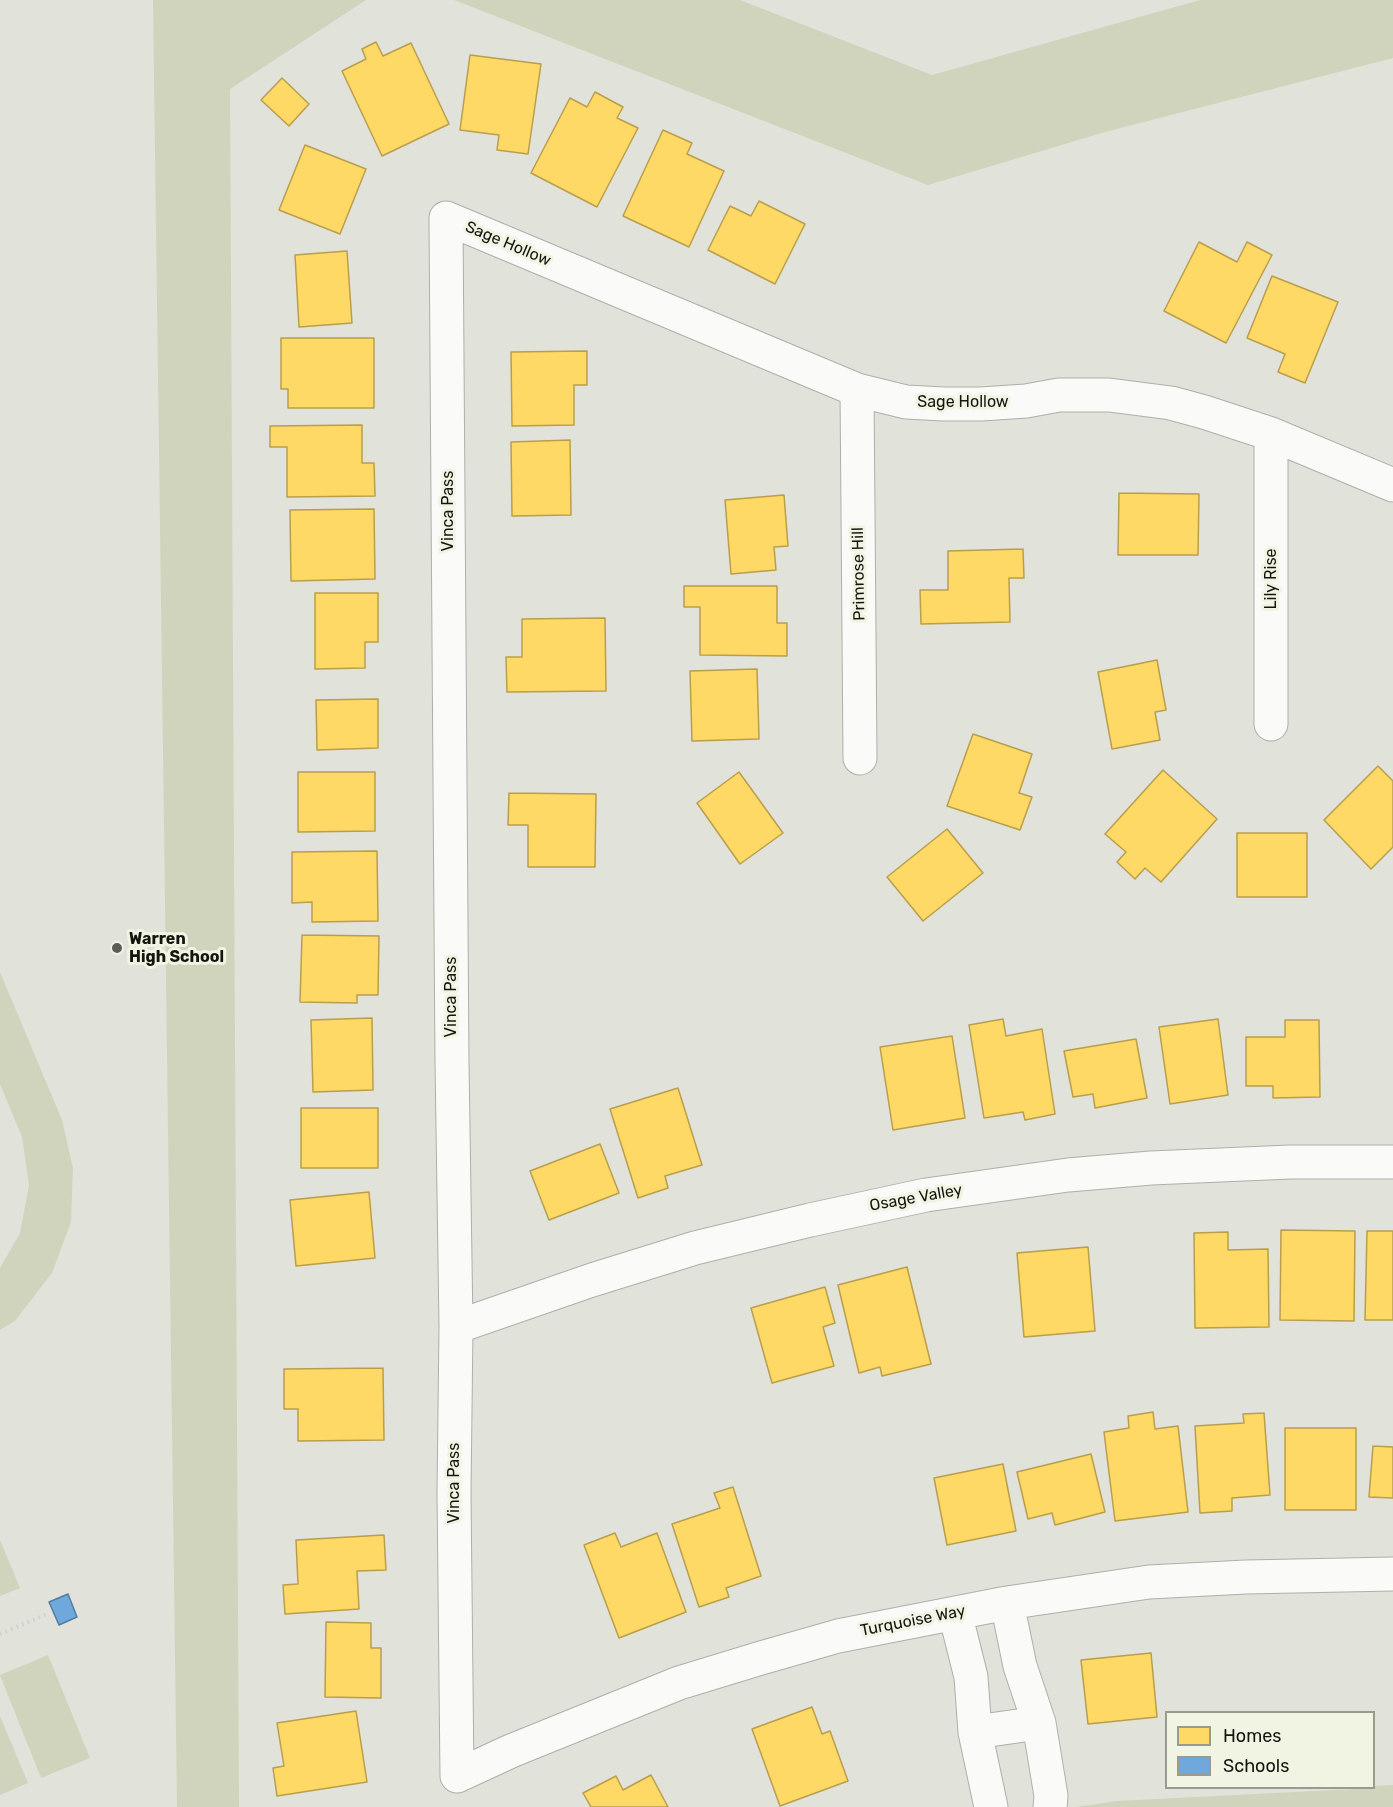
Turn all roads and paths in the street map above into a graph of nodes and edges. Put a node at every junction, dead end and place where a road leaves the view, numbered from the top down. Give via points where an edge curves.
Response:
1 (446, 218) joint
2 (857, 390) junction
3 (1271, 434) junction
4 (1393, 485) edge
5 (1271, 724) dead end
6 (860, 758) dead end
7 (1393, 1162) edge
8 (456, 1328) junction
9 (1393, 1574) edge
10 (1007, 1603) junction
11 (955, 1613) junction
12 (47, 1614) dead end
13 (0, 1634) edge
14 (1039, 1723) junction
15 (975, 1732) junction
16 (457, 1776) joint
17 (991, 1807) edge
18 (1050, 1807) edge

1 - 2 street, Sage Hollow
1 - 8 street, Vinca Pass
2 - 3 street, Sage Hollow via 906,402 944,404 1109,395 1171,403
2 - 6 street, Primrose Hill
3 - 4 street, Sage Hollow
3 - 5 street, Lily Rise
7 - 8 street, Osage Valley via 1151,1168 926,1195 695,1248
8 - 16 street, Vinca Pass
9 - 10 street, Turquoise Way via 1149,1582
10 - 11 street, Turquoise Way
10 - 14 street via 1020,1666
11 - 15 street via 971,1677
11 - 16 street, Turquoise Way via 838,1636 679,1683 511,1750
12 - 13 path
14 - 15 street
14 - 18 street
15 - 17 street

